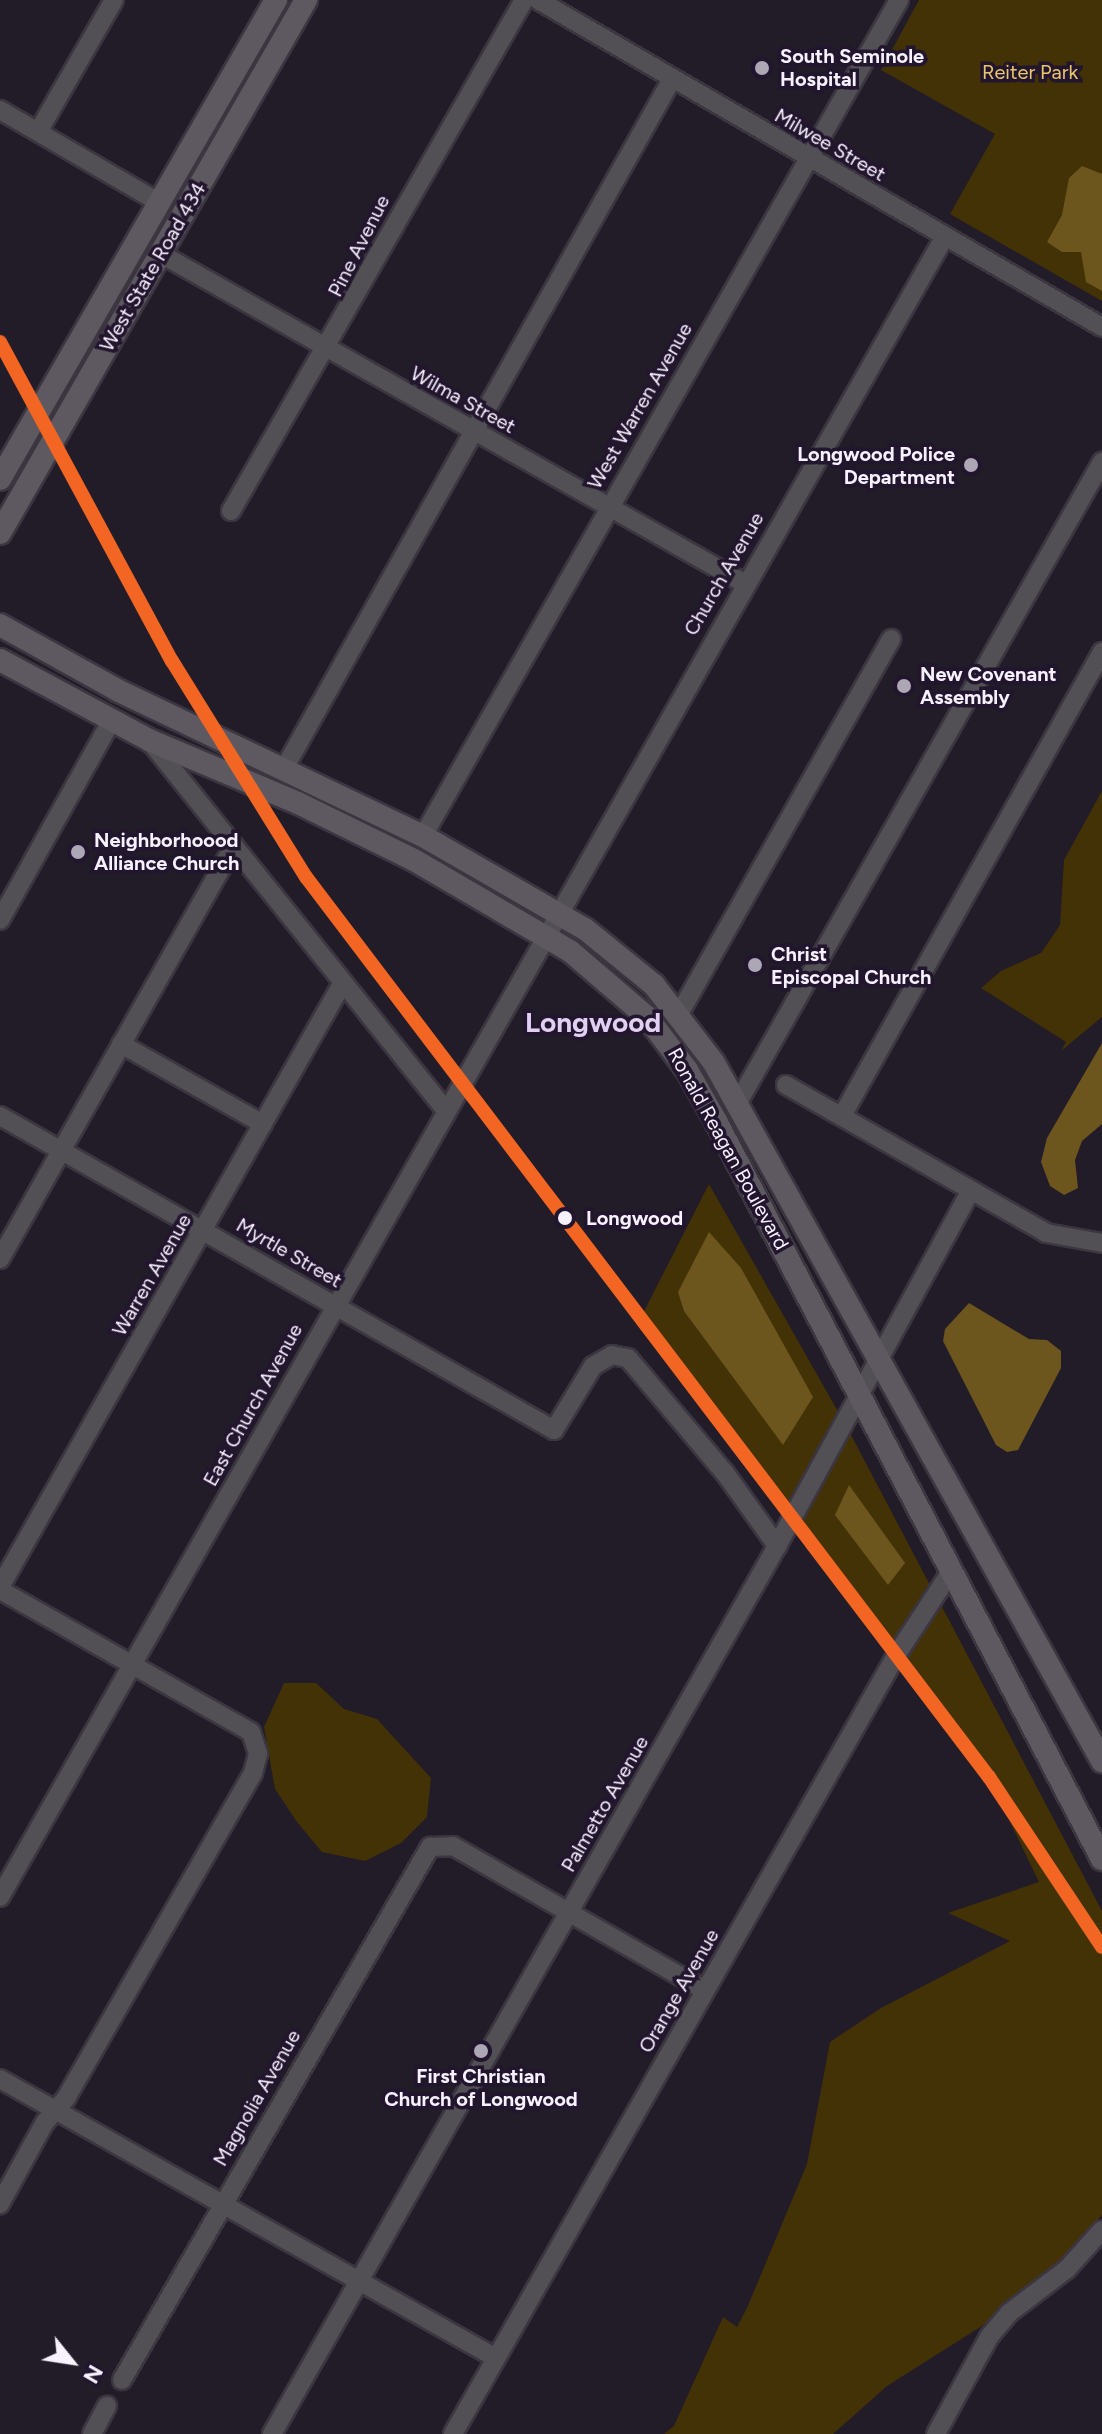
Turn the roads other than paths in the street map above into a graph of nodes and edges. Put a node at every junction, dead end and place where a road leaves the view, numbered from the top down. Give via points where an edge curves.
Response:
1 (114, 0) edge
2 (276, 0) edge
3 (306, 0) edge
4 (524, 0) edge
5 (538, 0) edge
6 (899, 0) edge
7 (672, 79) junction
8 (0, 110) edge
9 (38, 132) junction
10 (809, 158) junction
11 (160, 203) junction
12 (945, 236) junction
13 (161, 254) junction
14 (1102, 327) edge
15 (328, 348) junction
16 (474, 431) junction
17 (1102, 462) edge
18 (1, 476) edge
19 (608, 507) junction
20 (231, 511) dead end
21 (0, 533) edge
22 (744, 583) junction
23 (0, 625) edge
24 (891, 639) dead end
25 (1102, 652) edge
26 (0, 660) edge
27 (111, 721) junction
28 (149, 740) junction
29 (285, 767) junction
30 (423, 836) junction
31 (234, 846) junction
32 (559, 914) junction
33 (0, 920) edge
34 (546, 937) junction
35 (342, 984) junction
36 (679, 1014) junction
37 (121, 1044) junction
38 (786, 1085) dead end
39 (737, 1104) junction
40 (445, 1110) junction
41 (0, 1116) edge
42 (842, 1116) junction
43 (716, 1121) junction
44 (263, 1124) junction
45 (62, 1151) junction
46 (970, 1192) junction
47 (204, 1229) junction
48 (1102, 1243) edge
49 (0, 1259) edge
50 (334, 1305) junction
51 (879, 1358) junction
52 (859, 1396) junction
53 (777, 1546) junction
54 (950, 1573) junction
55 (0, 1588) edge
56 (133, 1663) junction
57 (1102, 1761) edge
58 (1102, 1859) edge
59 (0, 1897) edge
60 (568, 1912) junction
61 (704, 1990) junction
62 (0, 2079) edge
63 (55, 2110) junction
64 (0, 2204) edge
65 (221, 2205) junction
66 (1102, 2230) edge
67 (360, 2279) junction
68 (496, 2358) junction
69 (122, 2380) dead end
70 (107, 2406) dead end
71 (92, 2434) edge
72 (272, 2434) edge
73 (453, 2434) edge
74 (936, 2434) edge

1 - 9 street
2 - 11 main road, West State Road 434
3 - 13 main road, West State Road 434
4 - 15 street, Pine Avenue via 385,238
5 - 7 street, Milwee Street
6 - 10 street, West Warren Avenue
7 - 10 street, Milwee Street
7 - 16 street
8 - 9 street
9 - 11 street
10 - 12 street, Milwee Street
10 - 19 street, West Warren Avenue
11 - 18 main road, West State Road 434
12 - 14 street, Milwee Street
12 - 22 street, Church Avenue
13 - 15 street, Wilma Street
13 - 21 main road, West State Road 434
15 - 16 street, Wilma Street
15 - 20 street, Pine Avenue
16 - 19 street, Wilma Street
16 - 29 street
17 - 39 street
19 - 22 street, Wilma Street
19 - 30 street, West Warren Avenue
22 - 32 street, Church Avenue
23 - 29 main road, Ronald Reagan Boulevard via 131,697
24 - 36 street
25 - 42 street
26 - 27 main road, Ronald Reagan Boulevard
27 - 28 main road, Ronald Reagan Boulevard
27 - 33 street
28 - 31 street
28 - 34 main road, Ronald Reagan Boulevard via 358,830
29 - 30 main road, Ronald Reagan Boulevard
30 - 32 main road, Ronald Reagan Boulevard
31 - 35 street
31 - 37 street
32 - 34 street, Church Avenue
32 - 36 main road, Ronald Reagan Boulevard via 635,967
34 - 40 street, East Church Avenue
34 - 43 main road, Ronald Reagan Boulevard via 592,967 647,1017 687,1070
35 - 40 street
35 - 44 street, Warren Avenue
36 - 39 main road, Ronald Reagan Boulevard
37 - 44 street
37 - 45 street
38 - 42 street
39 - 43 main road
39 - 51 main road, Ronald Reagan Boulevard
40 - 50 street, East Church Avenue
41 - 45 street, Myrtle Street
42 - 46 street
43 - 52 main road, Ronald Reagan Boulevard
44 - 47 street, Warren Avenue
45 - 47 street, Myrtle Street
45 - 49 street
46 - 48 street via 1046,1233
46 - 51 street, Palmetto Avenue
47 - 50 street, Myrtle Street
47 - 55 street, Warren Avenue
50 - 53 street, Myrtle Street via 554,1430 593,1366 612,1355 628,1358 725,1473
50 - 56 street, East Church Avenue
51 - 52 street, Palmetto Avenue
51 - 57 main road, Ronald Reagan Boulevard
52 - 53 street, Palmetto Avenue
52 - 54 main road, Ronald Reagan Boulevard
53 - 60 street, Palmetto Avenue
54 - 58 main road, Ronald Reagan Boulevard
54 - 61 street, Orange Avenue via 897,1654
55 - 56 street
56 - 59 street, East Church Avenue
56 - 63 street via 251,1732 258,1754 253,1773
60 - 61 street
60 - 65 street, Magnolia Avenue via 453,1846 437,1844 423,1855
60 - 67 street, Palmetto Avenue
61 - 68 street, Orange Avenue
62 - 63 street
63 - 64 street
63 - 65 street
65 - 67 street
65 - 69 street, Magnolia Avenue
66 - 74 street via 1067,2269 1009,2313 989,2337
67 - 68 street
67 - 72 street, Palmetto Avenue
68 - 73 street, Orange Avenue
70 - 71 street

